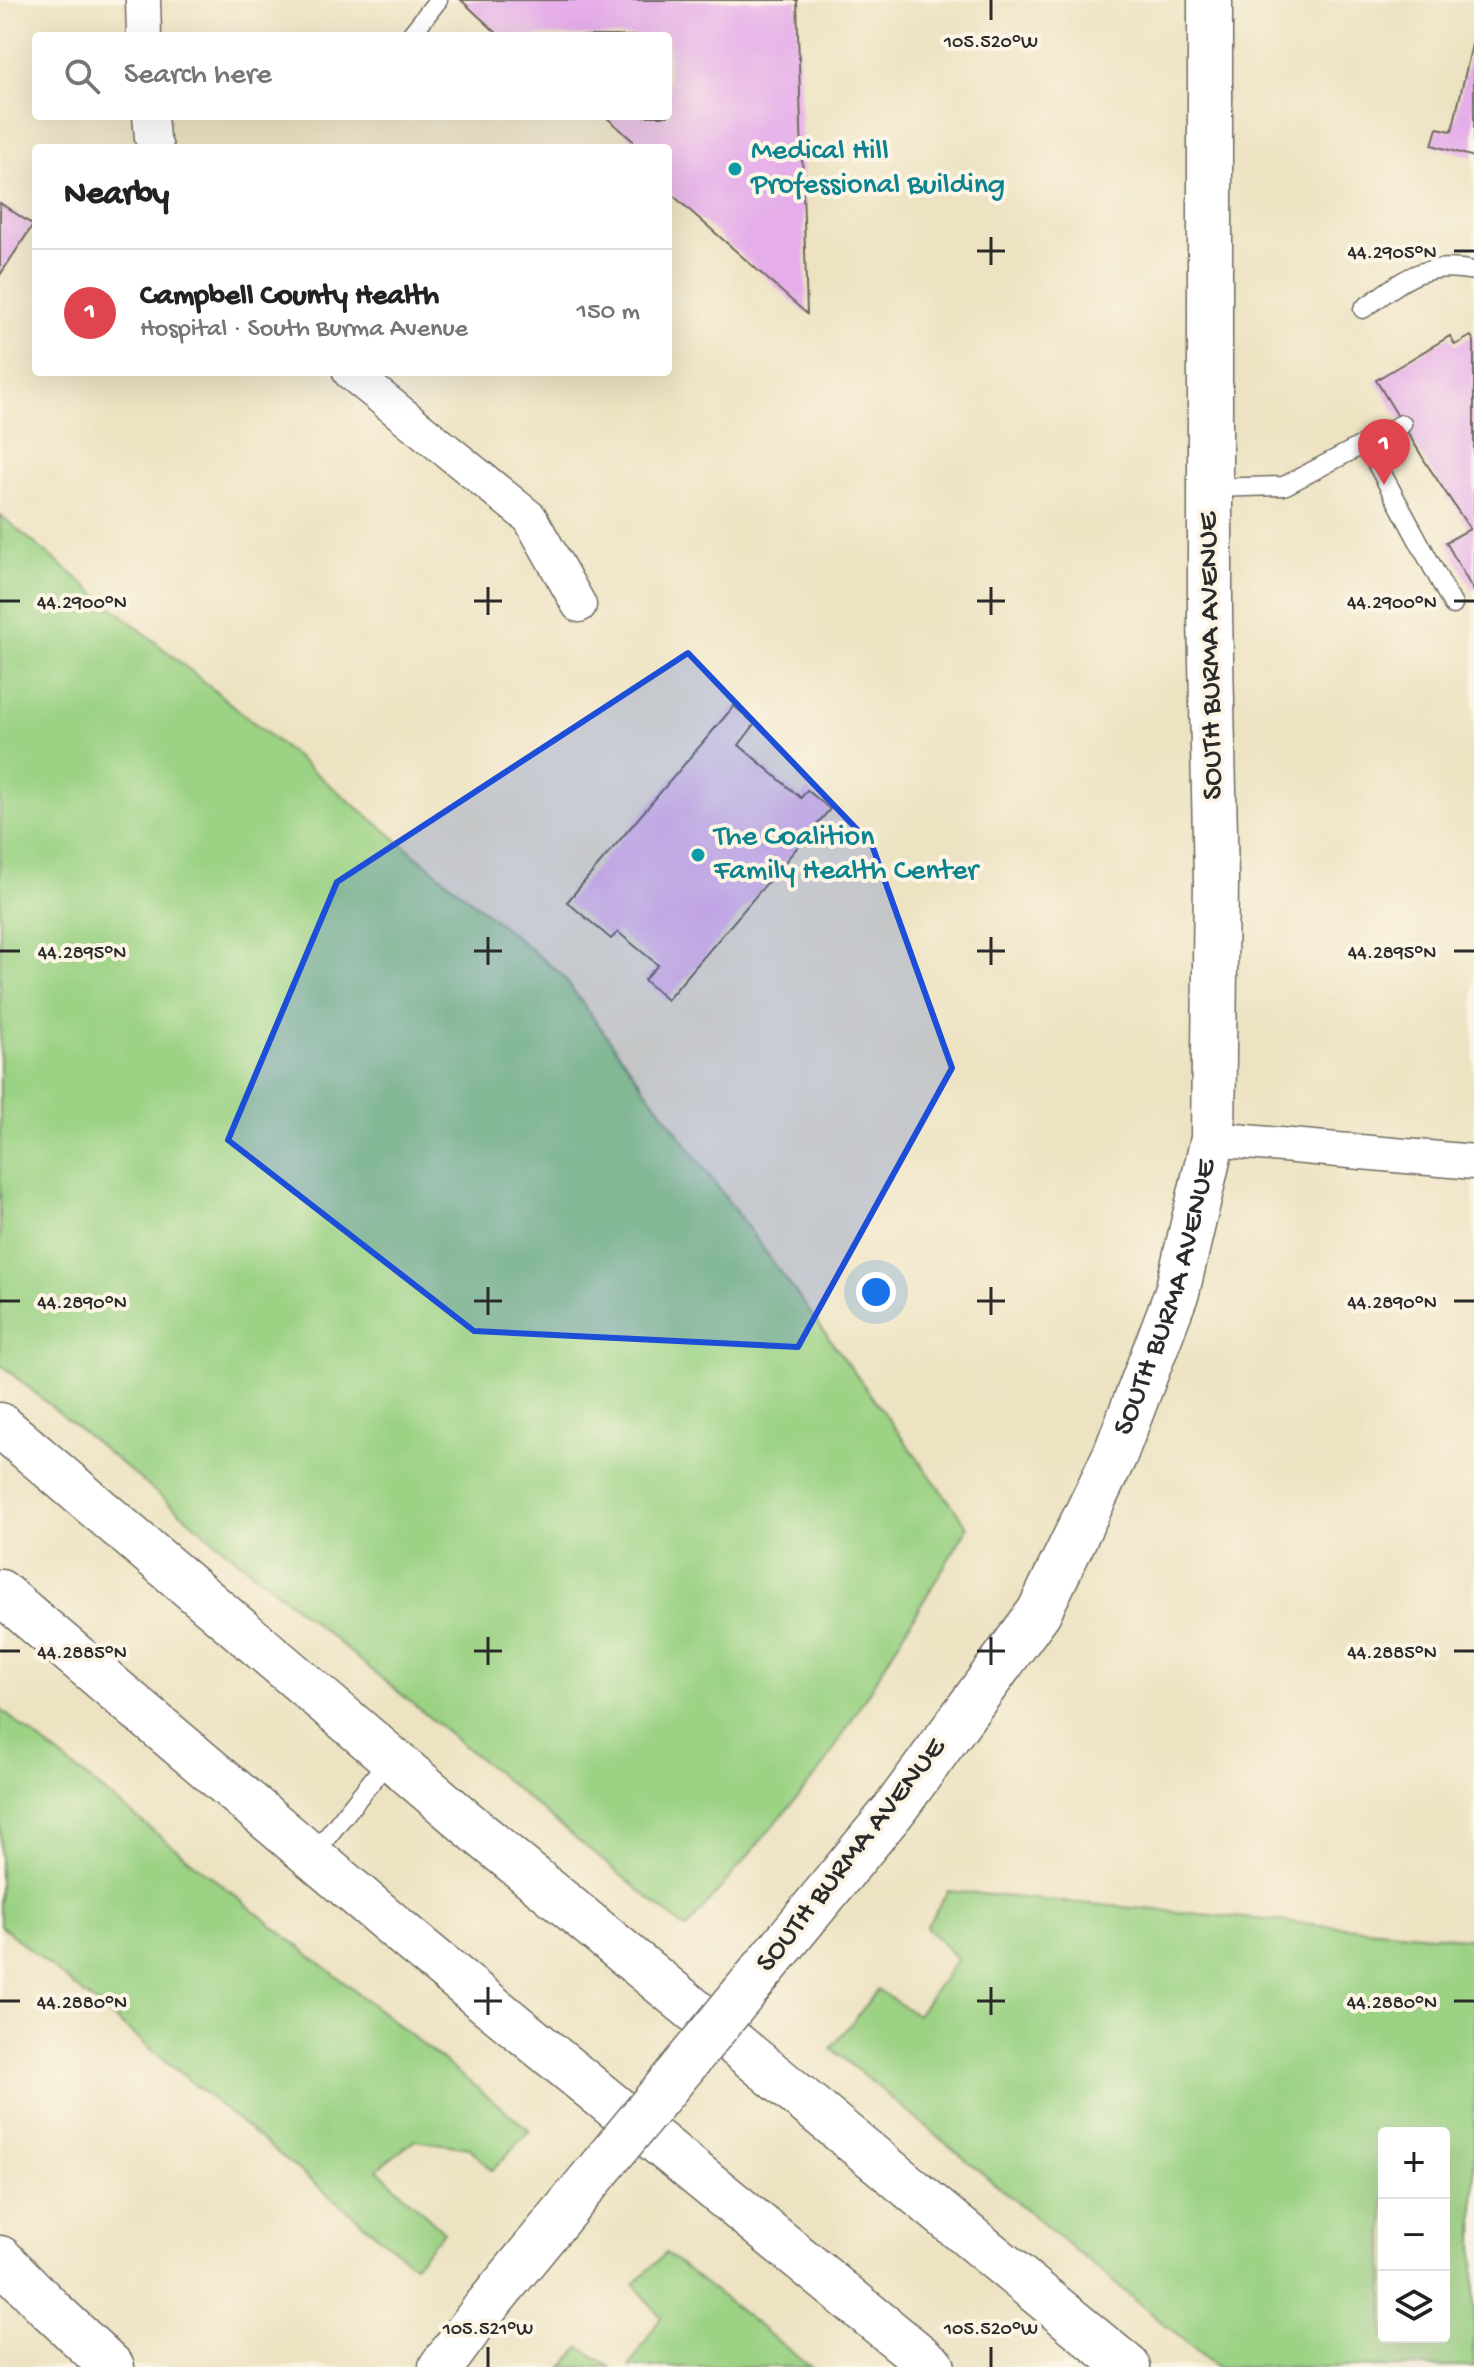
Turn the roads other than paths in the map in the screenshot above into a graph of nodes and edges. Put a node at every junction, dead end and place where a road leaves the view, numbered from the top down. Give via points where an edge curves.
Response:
1 (143, 0) edge
2 (438, 0) edge
3 (1210, 0) edge
4 (144, 32) edge
5 (413, 32) edge
6 (150, 120) edge
7 (154, 144) edge
8 (1474, 271) edge
9 (1363, 309) dead end
10 (355, 376) edge
11 (1402, 424) dead end
12 (1366, 444) junction
13 (1210, 488) junction
14 (579, 605) dead end
15 (1453, 605) dead end
16 (1213, 1139) junction
17 (1474, 1162) edge
18 (0, 1425) edge
19 (0, 1592) edge
20 (391, 1758) junction
21 (312, 1856) junction
22 (0, 2258) edge
23 (112, 2367) edge
24 (441, 2367) edge
25 (933, 2367) edge
26 (1128, 2367) edge

1 - 4 street
2 - 5 lane
3 - 13 main road, SOUTH BURMA AVENUE
6 - 7 street
8 - 9 lane via 1453,267 1413,273
10 - 14 street via 530,518
11 - 12 lane
12 - 13 lane via 1284,486
12 - 15 lane
13 - 16 main road, SOUTH BURMA AVENUE via 1216,880
16 - 17 street
16 - 24 main road, SOUTH BURMA AVENUE, bridge via 1177,1292 1115,1455 1039,1612 894,1810
18 - 20 main road
19 - 21 main road
20 - 21 lane
20 - 26 main road
21 - 25 main road
22 - 23 main road

